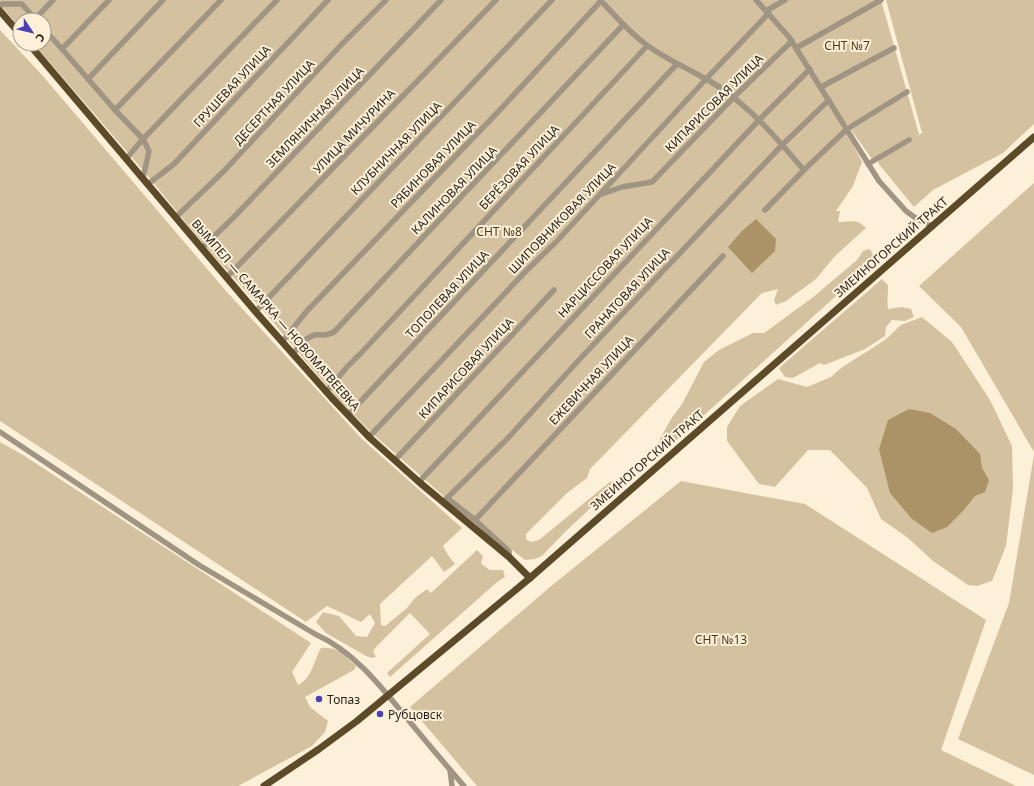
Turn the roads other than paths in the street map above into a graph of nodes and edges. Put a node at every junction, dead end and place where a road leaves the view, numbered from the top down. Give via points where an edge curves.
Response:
1 (53, 0) edge
2 (109, 0) edge
3 (163, 0) edge
4 (221, 0) edge
5 (277, 0) edge
6 (328, 0) edge
7 (386, 0) edge
8 (441, 0) edge
9 (496, 0) edge
10 (552, 0) edge
11 (756, 0) edge
12 (785, 0) edge
13 (881, 0) edge
14 (600, 1) edge
15 (21, 2) edge
16 (1, 5) edge
17 (30, 12) edge
18 (42, 12) edge
19 (768, 12) junction
20 (12, 22) edge
21 (623, 25) junction
22 (52, 38) edge
23 (792, 41) junction
24 (647, 46) junction
25 (796, 48) junction
26 (894, 48) dead end
27 (62, 49) junction
28 (35, 52) edge
29 (677, 64) junction
30 (810, 69) junction
31 (706, 78) junction
32 (88, 79) junction
33 (821, 87) junction
34 (907, 92) dead end
35 (734, 97) junction
36 (829, 100) junction
37 (115, 110) junction
38 (760, 120) junction
39 (847, 129) junction
40 (1034, 137) edge
41 (143, 139) junction
42 (910, 140) dead end
43 (782, 145) junction
44 (126, 159) junction
45 (868, 164) junction
46 (804, 170) junction
47 (146, 181) junction
48 (600, 195) junction
49 (765, 210) dead end
50 (176, 217) junction
51 (932, 226) junction
52 (202, 248) junction
53 (723, 256) dead end
54 (227, 277) junction
55 (554, 290) dead end
56 (256, 311) junction
57 (282, 342) junction
58 (293, 354) junction
59 (326, 392) junction
60 (348, 415) junction
61 (0, 432) edge
62 (369, 437) junction
63 (395, 460) junction
64 (419, 482) junction
65 (445, 500) junction
66 (475, 520) junction
67 (510, 557) junction
68 (530, 578) junction
69 (388, 695) junction
70 (450, 770) junction
71 (264, 786) edge
72 (452, 786) edge
73 (464, 786) edge

1 - 18 street
2 - 27 street
3 - 32 street
4 - 37 street
5 - 41 street
6 - 47 street, ГРУШЕВАЯ УЛИЦА via 174,164
7 - 50 street, ДЕСЕРТНАЯ УЛИЦА via 224,171
8 - 52 street, ЗЕМЛЯНИЧНАЯ УЛИЦА via 240,212
9 - 54 street, УЛИЦА МИЧУРИНА
10 - 56 street, КЛУБНИЧНАЯ УЛИЦА
11 - 19 street
12 - 19 street, ШИПОВНИКОВАЯ УЛИЦА
13 - 25 street
14 - 21 street
14 - 57 street, РЯБИНОВАЯ УЛИЦА via 306,312
15 - 16 street
15 - 17 street
16 - 20 main road
19 - 23 street
19 - 31 street, ШИПОВНИКОВАЯ УЛИЦА
21 - 24 street
21 - 58 street, КАЛИНОВАЯ УЛИЦА via 334,332 327,336 315,335 303,341
22 - 27 street
23 - 25 street
23 - 35 street, КИПАРИСОВАЯ УЛИЦА
24 - 29 street
24 - 59 street, БЕРЁЗОВАЯ УЛИЦА
25 - 30 street
26 - 33 street
27 - 32 street
28 - 44 main road, ВЫМПЕЛ — САМАРКА — НОВОМАТВЕЕВКА
29 - 31 street
29 - 60 street, ТОПОЛЕВАЯ УЛИЦА
30 - 33 street
30 - 38 street, НАРЦИССОВАЯ УЛИЦА
31 - 35 street
31 - 48 street, ШИПОВНИКОВАЯ УЛИЦА
32 - 37 street
33 - 36 street
34 - 39 street
35 - 38 street
35 - 48 street, КИПАРИСОВАЯ УЛИЦА via 652,182 622,187
36 - 39 street
36 - 43 street, ГРАНАТОВАЯ УЛИЦА
37 - 41 street
38 - 43 street
38 - 64 street, НАРЦИССОВАЯ УЛИЦА
39 - 45 street
39 - 46 street
40 - 51 main road, ЗМЕИНОГОРСКИЙ ТРАКТ
41 - 44 street
41 - 47 street via 149,151
42 - 45 street
43 - 46 street
43 - 65 street, ГРАНАТОВАЯ УЛИЦА via 508,438
44 - 47 main road, ВЫМПЕЛ — САМАРКА — НОВОМАТВЕЕВКА
45 - 51 street via 879,181 906,211
46 - 49 street
47 - 50 main road, ВЫМПЕЛ — САМАРКА — НОВОМАТВЕЕВКА
48 - 62 street, ШИПОВНИКОВАЯ УЛИЦА
50 - 52 main road, ВЫМПЕЛ — САМАРКА — НОВОМАТВЕЕВКА
51 - 68 main road, ЗМЕИНОГОРСКИЙ ТРАКТ
52 - 54 main road, ВЫМПЕЛ — САМАРКА — НОВОМАТВЕЕВКА
53 - 66 street, ЕЖЕВИЧНАЯ УЛИЦА
54 - 56 main road, ВЫМПЕЛ — САМАРКА — НОВОМАТВЕЕВКА
55 - 63 street, КИПАРИСОВАЯ УЛИЦА
56 - 57 main road, ВЫМПЕЛ — САМАРКА — НОВОМАТВЕЕВКА
57 - 58 main road, ВЫМПЕЛ — САМАРКА — НОВОМАТВЕЕВКА
58 - 59 main road, ВЫМПЕЛ — САМАРКА — НОВОМАТВЕЕВКА
59 - 60 main road, ВЫМПЕЛ — САМАРКА — НОВОМАТВЕЕВКА
60 - 62 main road, ВЫМПЕЛ — САМАРКА — НОВОМАТВЕЕВКА
61 - 69 street via 199,565 334,645 356,661
62 - 63 main road, ВЫМПЕЛ — САМАРКА — НОВОМАТВЕЕВКА
63 - 64 main road, ВЫМПЕЛ — САМАРКА — НОВОМАТВЕЕВКА
64 - 65 main road, ВЫМПЕЛ — САМАРКА — НОВОМАТВЕЕВКА
65 - 66 street
65 - 67 main road, ВЫМПЕЛ — САМАРКА — НОВОМАТВЕЕВКА
66 - 67 street via 509,551
67 - 68 main road, ВЫМПЕЛ — САМАРКА — НОВОМАТВЕЕВКА
68 - 69 main road, ЗМЕИНОГОРСКИЙ ТРАКТ
69 - 70 street
69 - 71 main road, ЗМЕИНОГОРСКИЙ ТРАКТ via 319,749
70 - 72 street
70 - 73 street

